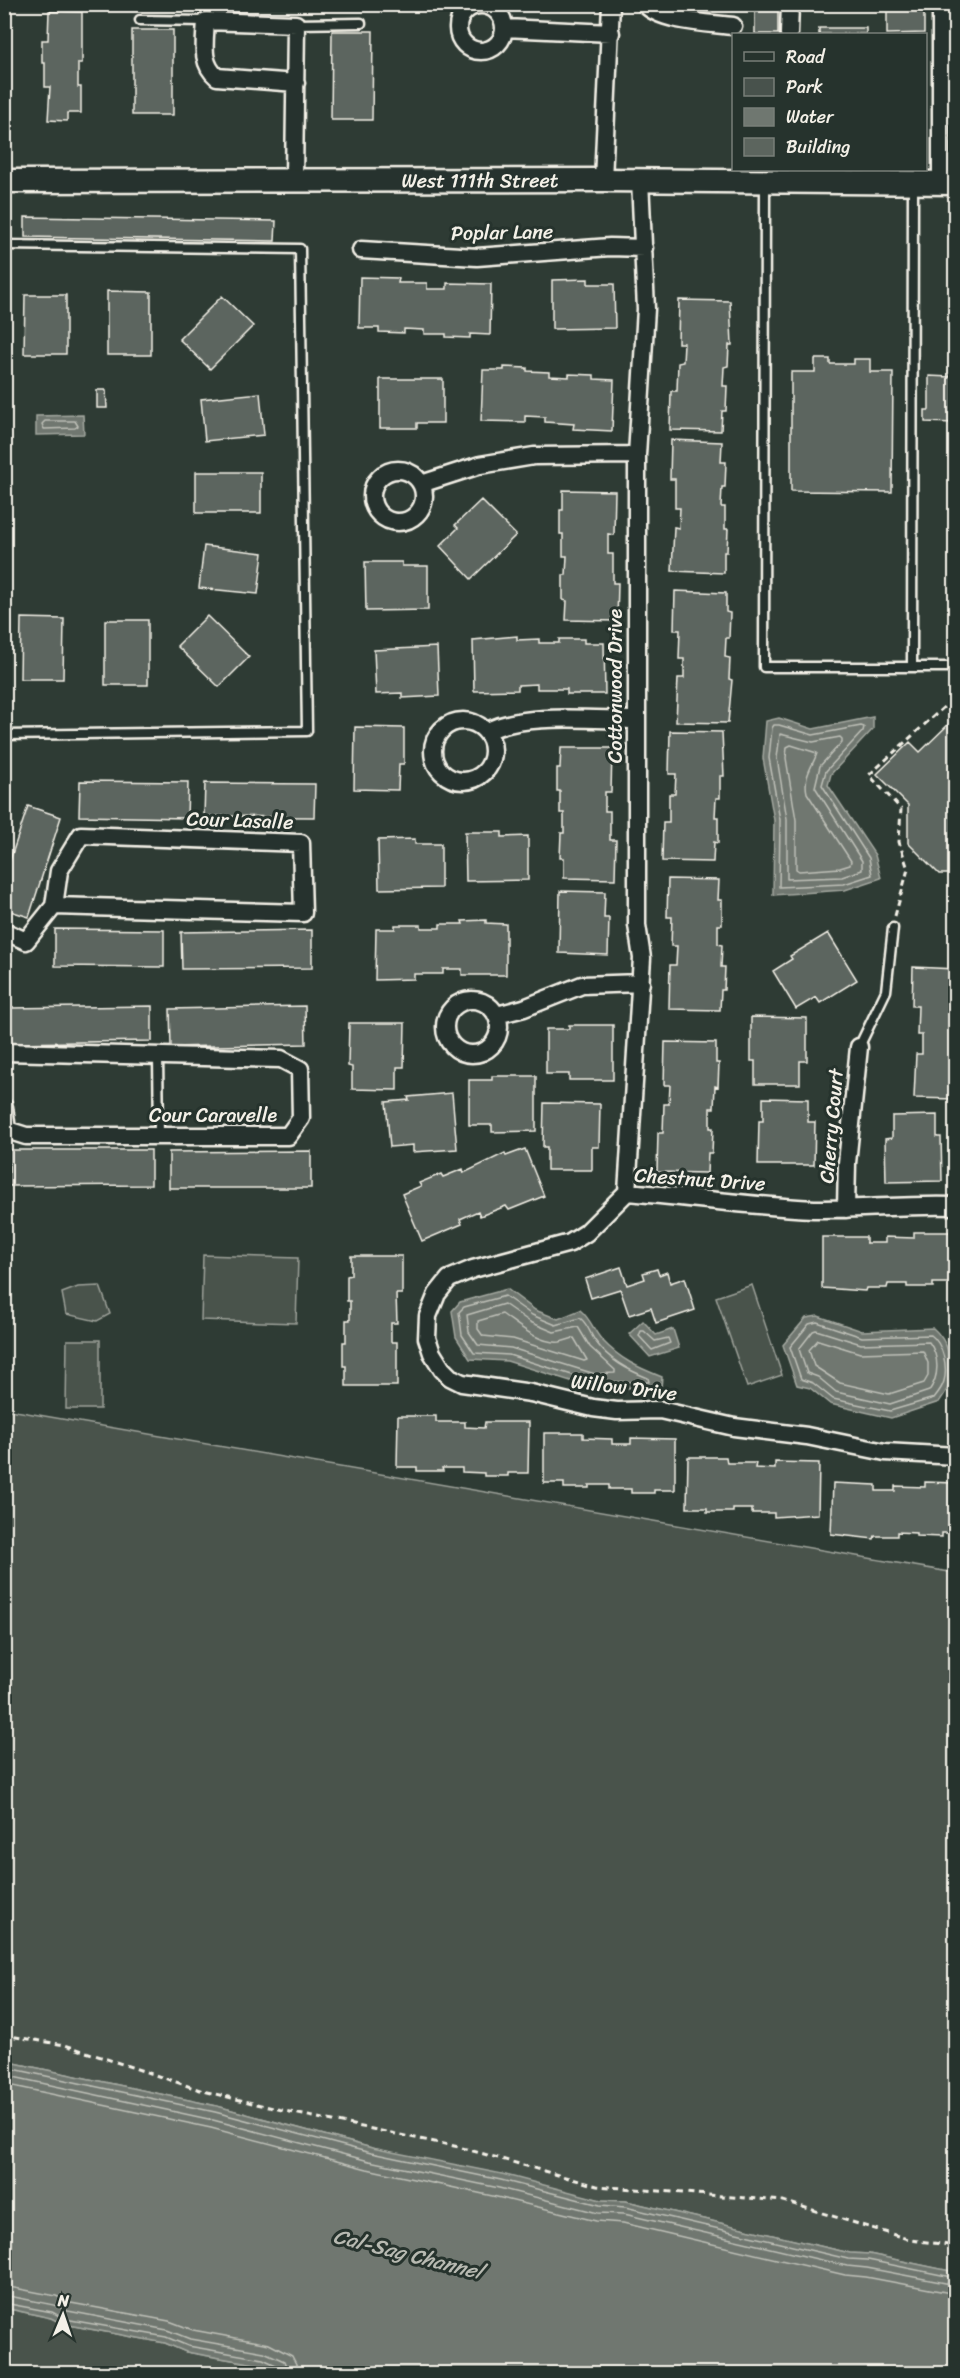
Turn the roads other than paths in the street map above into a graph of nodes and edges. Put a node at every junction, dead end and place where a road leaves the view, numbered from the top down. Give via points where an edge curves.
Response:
1 (611, 4) edge
2 (790, 4) edge
3 (941, 4) edge
4 (645, 5) edge
5 (464, 8) edge
6 (140, 20) dead end
7 (206, 21) junction
8 (361, 23) dead end
9 (296, 24) junction
10 (733, 26) dead end
11 (505, 28) junction
12 (610, 33) junction
13 (789, 33) edge
14 (296, 83) junction
15 (767, 175) edge
16 (294, 180) junction
17 (603, 180) junction
18 (640, 180) junction
19 (4, 181) edge
20 (914, 182) junction
21 (948, 182) edge
22 (4, 245) edge
23 (644, 248) junction
24 (361, 250) dead end
25 (637, 455) junction
26 (421, 484) dead end
27 (912, 667) junction
28 (956, 667) edge
29 (636, 720) junction
30 (486, 732) dead end
31 (4, 735) edge
32 (54, 906) junction
33 (893, 928) road end
34 (4, 931) edge
35 (641, 983) junction
36 (497, 1016) dead end
37 (859, 1047) joint
38 (4, 1052) edge
39 (158, 1056) junction
40 (4, 1107) edge
41 (159, 1136) junction
42 (627, 1192) junction
43 (956, 1206) edge
44 (846, 1209) junction
45 (437, 1294) joint
46 (956, 1456) edge

1 - 12 street
2 - 13 street
3 - 21 street
4 - 10 street via 668,17
5 - 11 street via 494,8
5 - 11 street via 458,33 472,50 494,48
6 - 7 lane
7 - 9 street
7 - 14 street via 204,54 208,69 217,77
8 - 9 lane
9 - 14 street
11 - 12 street
12 - 17 street
14 - 16 street
15 - 18 main road, West 111th Street
15 - 20 main road, West 111th Street
15 - 27 lane via 764,667
16 - 17 main road, West 111th Street
16 - 19 main road, West 111th Street
17 - 18 main road, West 111th Street
18 - 23 street, Cottonwood Drive
20 - 21 main road, West 111th Street
20 - 27 lane
22 - 31 lane via 300,249 307,731
23 - 24 street, Poplar Lane via 477,257
23 - 25 street, Cottonwood Drive via 646,309
25 - 26 street via 534,456 480,465
25 - 29 street, Cottonwood Drive
27 - 28 lane
29 - 30 street via 536,720
29 - 35 street, Cottonwood Drive
32 - 32 street, Cour Lasalle via 303,912 302,843 81,835 59,871
32 - 34 street via 26,941
33 - 37 lane via 886,991
35 - 36 street via 582,985
35 - 42 street, Cottonwood Drive
37 - 44 street, Cherry Court
38 - 39 street, Cour Caravelle
39 - 41 lane
39 - 41 street, Cour Caravelle via 281,1059 300,1069 301,1118 288,1136
40 - 41 street, Cour Caravelle via 7,1130 26,1136
42 - 44 street, Chestnut Drive
42 - 45 street, Chestnut Drive via 586,1233 570,1243 473,1269 449,1279
43 - 44 street, Chestnut Drive via 910,1204
45 - 46 street, Willow Drive via 429,1316 432,1353 442,1369 462,1383 531,1393 593,1408 660,1410 734,1427 807,1436 885,1452

